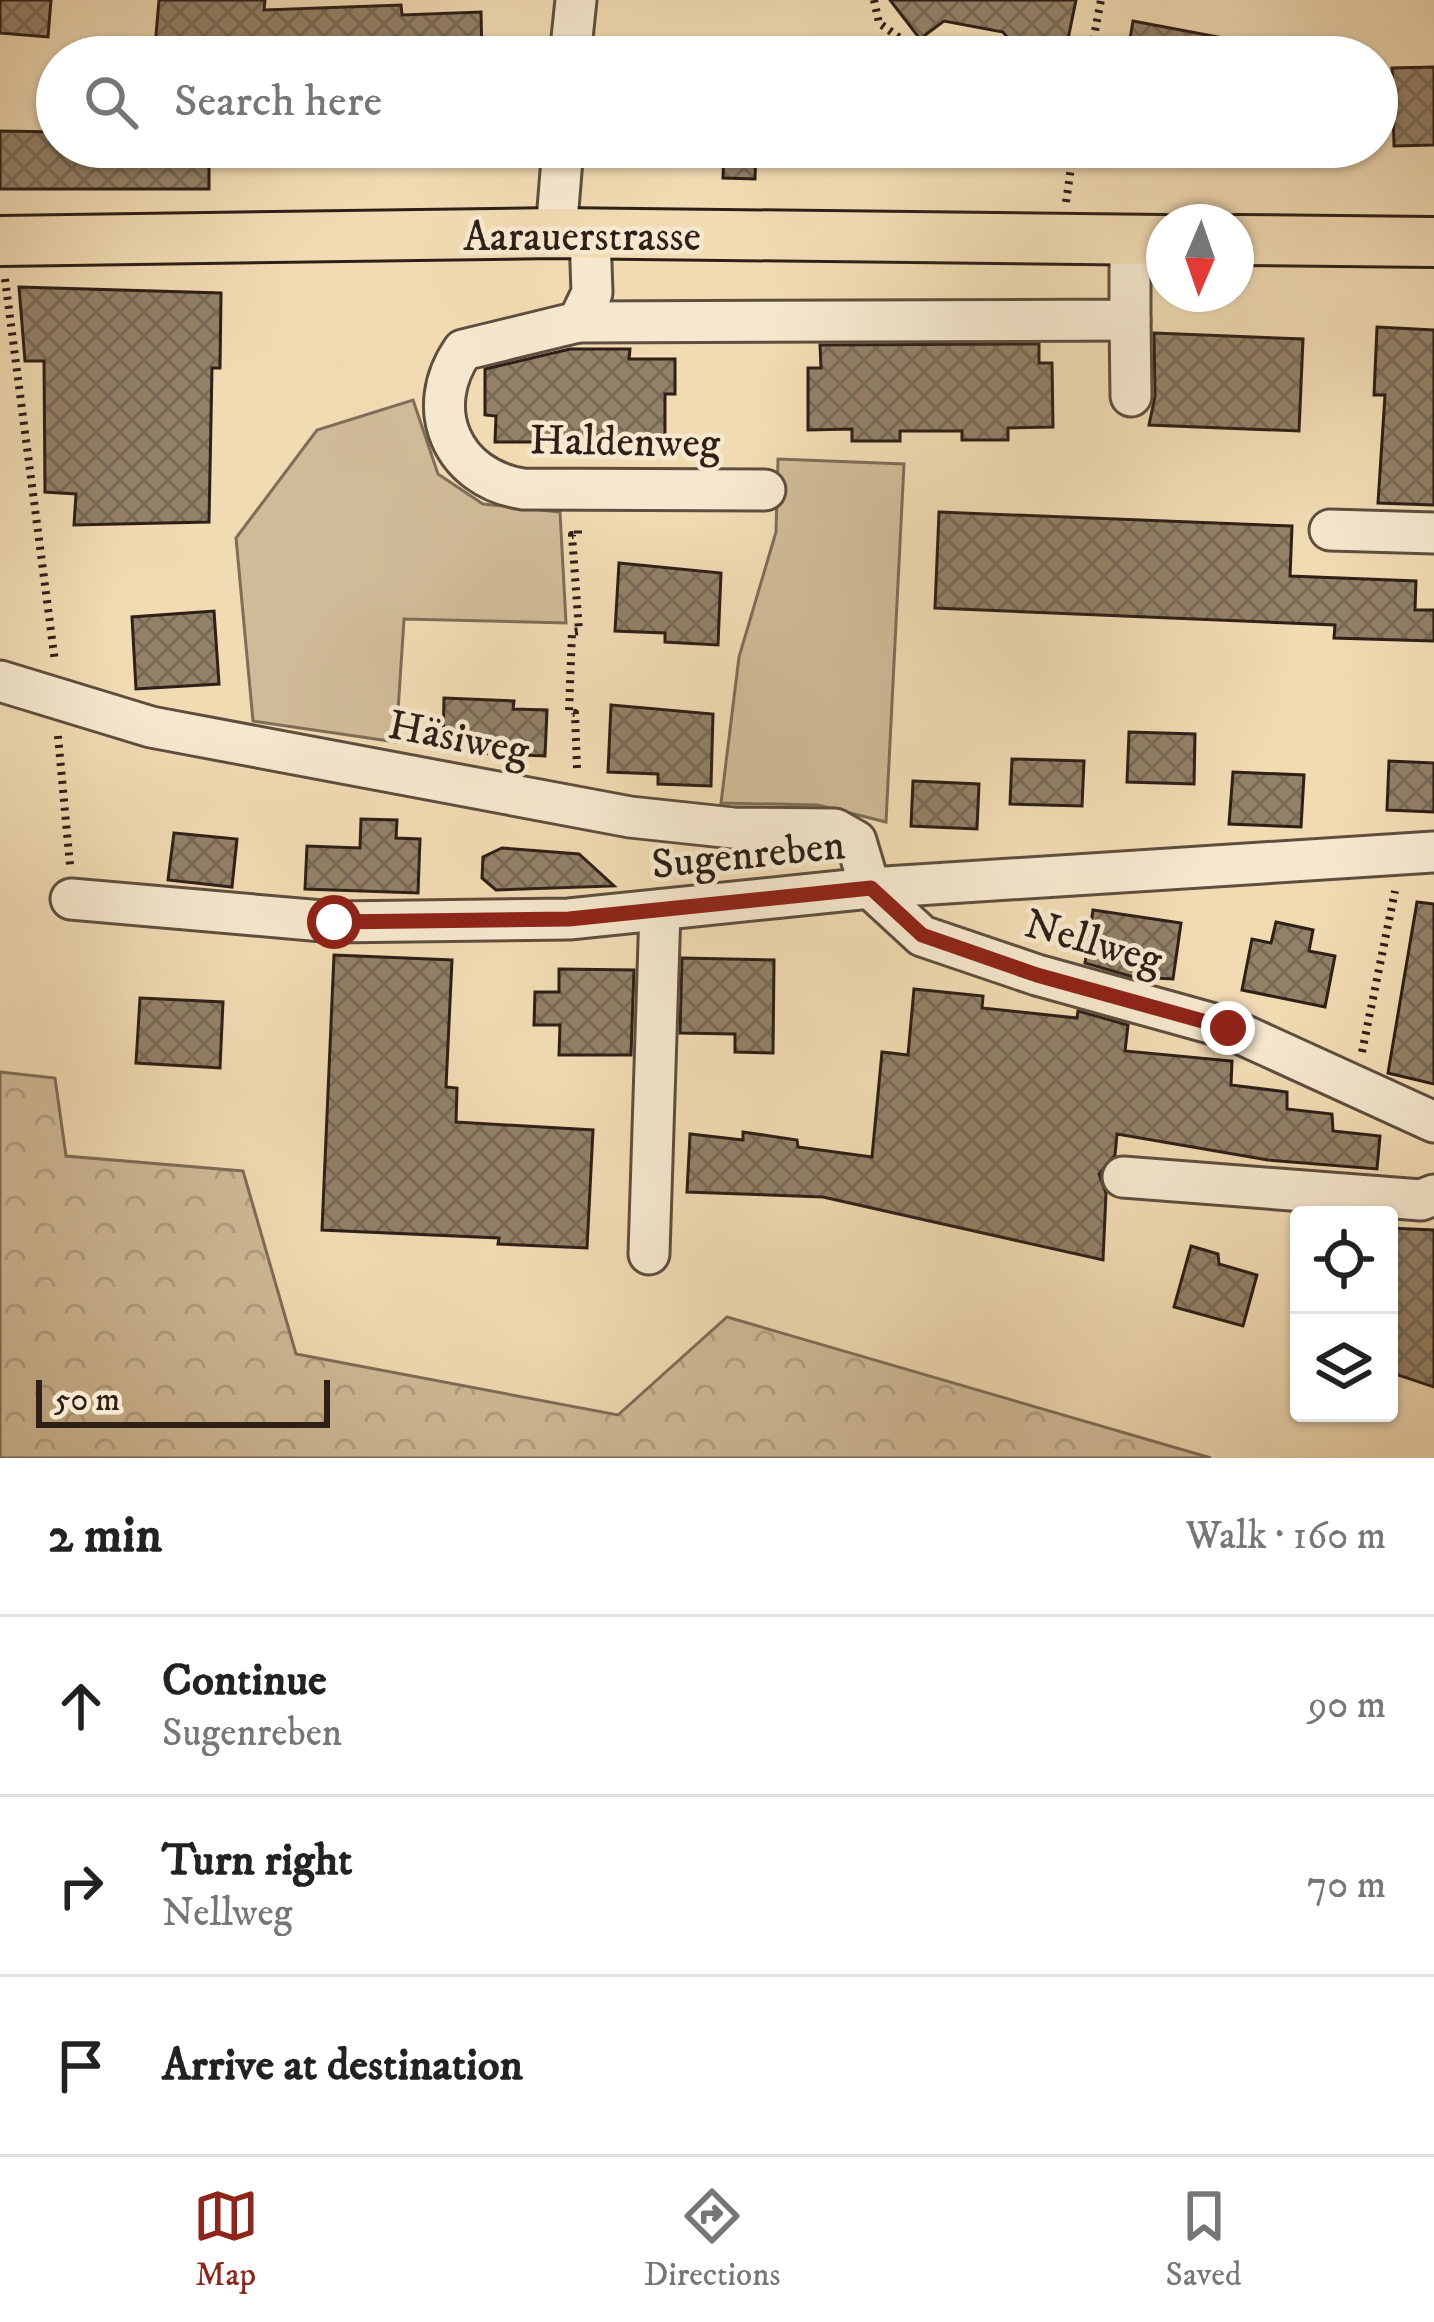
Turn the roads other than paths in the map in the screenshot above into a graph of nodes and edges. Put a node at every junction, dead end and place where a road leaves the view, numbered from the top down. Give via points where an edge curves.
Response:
1 (576, 0) edge
2 (572, 36) edge
3 (565, 168) edge
4 (573, 233) junction
5 (1254, 240) edge
6 (0, 241) edge
7 (1146, 241) edge
8 (1434, 242) edge
9 (1146, 246) edge
10 (1130, 320) junction
11 (578, 322) junction
12 (1131, 396) dead end
13 (765, 490) dead end
14 (1330, 530) dead end
15 (1434, 533) edge
16 (0, 681) edge
17 (1419, 853) edge
18 (871, 888) junction
19 (71, 893) road end
20 (660, 910) junction
21 (1434, 1122) edge
22 (1123, 1178) dead end
23 (1434, 1195) edge
24 (650, 1254) dead end

1 - 2 street
3 - 4 street
4 - 6 main road, Aarauerstrasse
4 - 7 main road, Aarauerstrasse
4 - 11 street via 592,293
5 - 8 main road
9 - 10 street
10 - 11 street
10 - 12 street
11 - 13 street, Haldenweg via 463,350 446,375 444,403 462,458 501,486
14 - 15 street
16 - 18 street, Häsiweg via 151,727 579,807 733,828 835,829 856,841
17 - 18 street, Sugenreben
18 - 20 street, Sugenreben
18 - 21 street, Nellweg via 922,935 1228,1028
19 - 20 street, Sugenreben via 334,922
20 - 24 street
22 - 23 street

